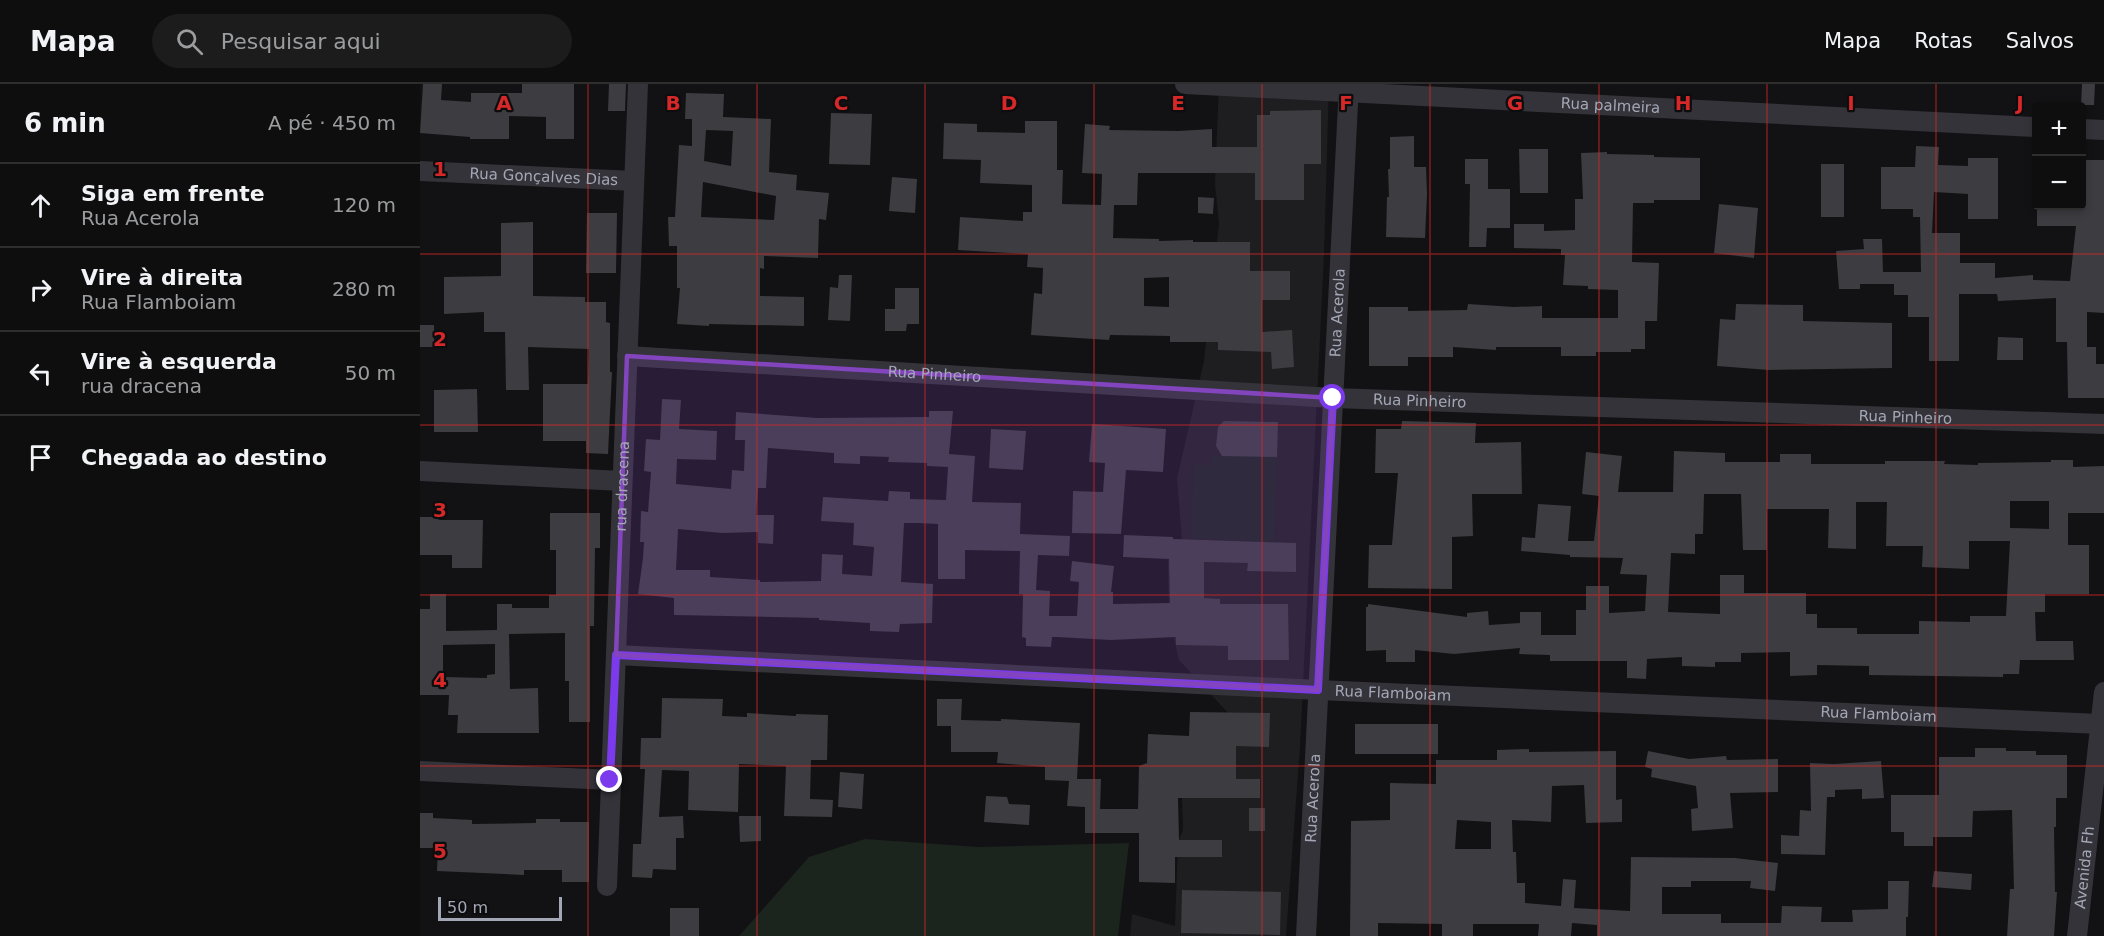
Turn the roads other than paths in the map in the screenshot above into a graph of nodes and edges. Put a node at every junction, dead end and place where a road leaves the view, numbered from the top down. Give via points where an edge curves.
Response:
1 (638, 84) edge
2 (1185, 84) edge
3 (1348, 88) edge
4 (2032, 127) edge
5 (2086, 129) edge
6 (2104, 130) edge
7 (420, 171) edge
8 (634, 181) junction
9 (627, 356) junction
10 (1333, 398) junction
11 (2104, 424) edge
12 (420, 471) edge
13 (622, 481) junction
14 (616, 655) junction
15 (1318, 690) junction
16 (2104, 692) edge
17 (2100, 724) junction
18 (420, 771) edge
19 (610, 780) junction
20 (2095, 846) edge
21 (607, 886) dead end
22 (1306, 936) edge
23 (2077, 936) edge

1 - 8 street, rua dracena
2 - 3 street, Rua palmeira
3 - 4 street, Rua palmeira
3 - 10 street, Rua Acerola
5 - 6 street
7 - 8 street, Rua Gonçalves Dias
8 - 9 street, rua dracena
9 - 10 street, Rua Pinheiro
9 - 13 street, rua dracena
10 - 11 street, Rua Pinheiro
10 - 15 street, Rua Acerola
12 - 13 street
13 - 14 street, rua dracena
14 - 15 street, Rua Flamboiam
14 - 19 street, rua dracena
15 - 17 street, Rua Flamboiam
15 - 22 street, Rua Acerola
16 - 17 street, Avenida Fh
17 - 20 street, Avenida Fh
18 - 19 street
19 - 21 street, rua dracena
20 - 23 street, Avenida Fh

